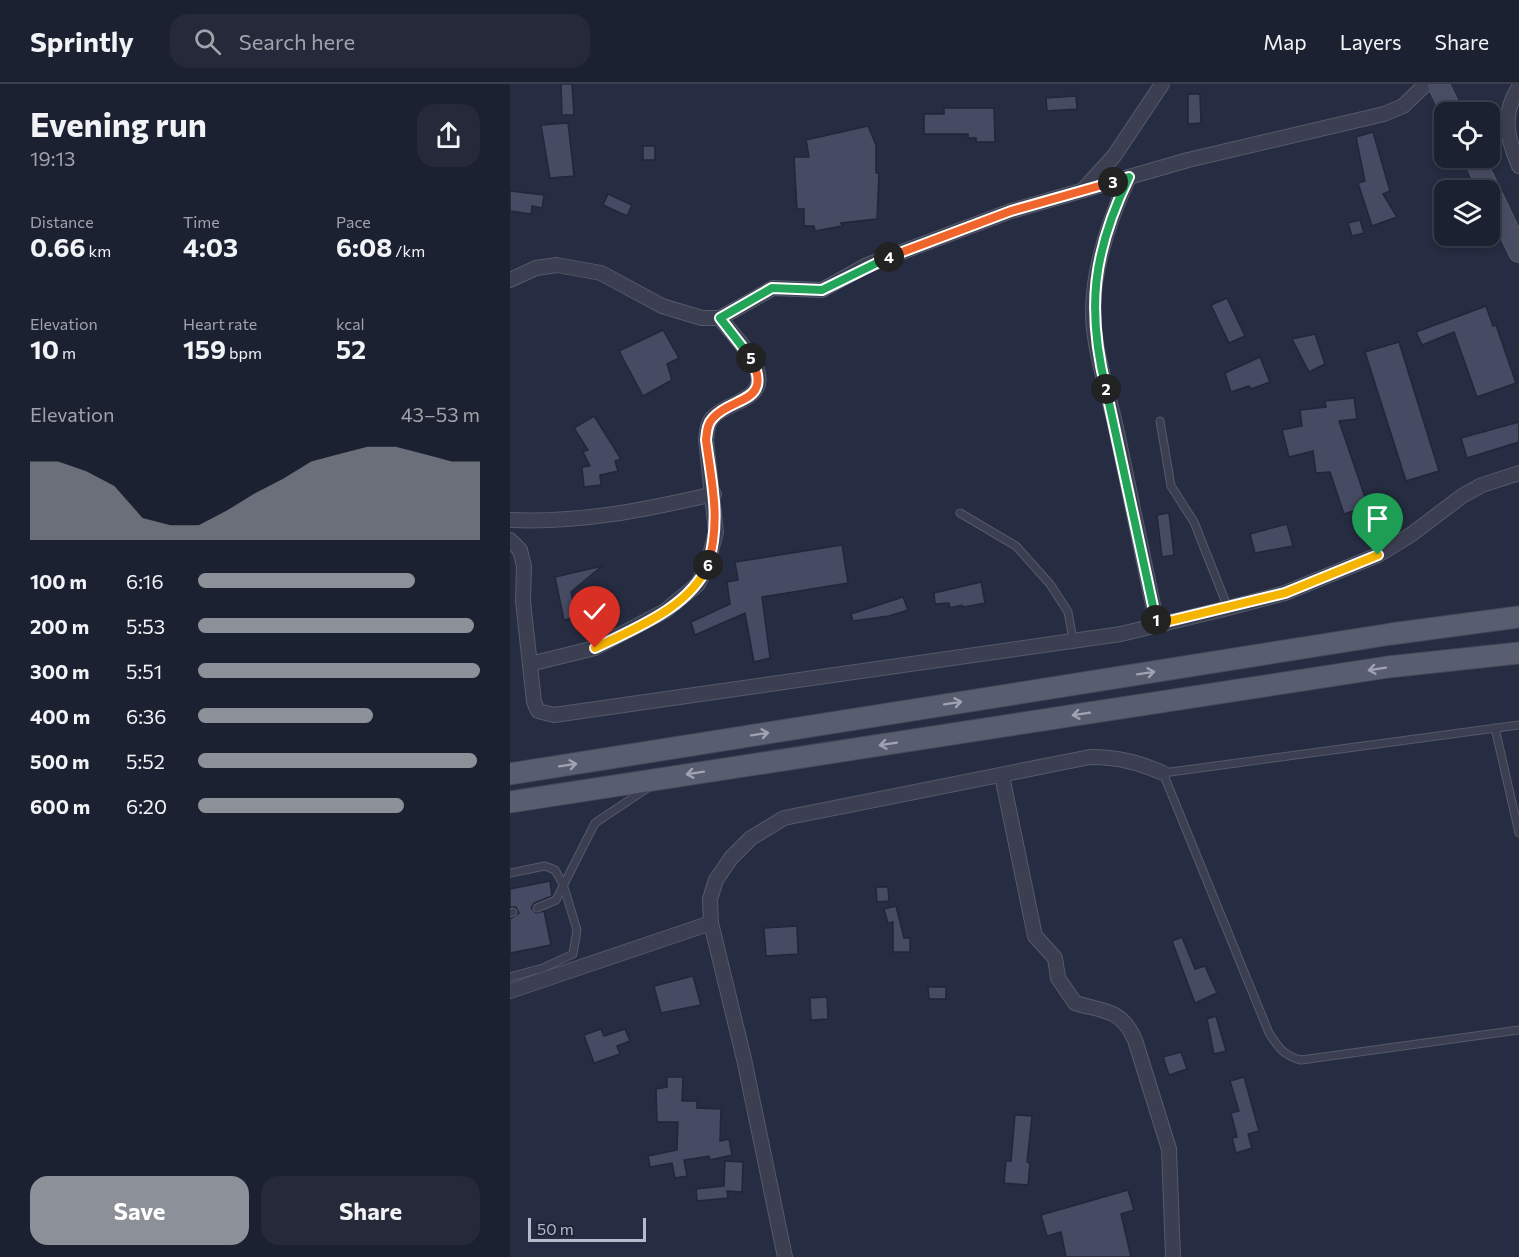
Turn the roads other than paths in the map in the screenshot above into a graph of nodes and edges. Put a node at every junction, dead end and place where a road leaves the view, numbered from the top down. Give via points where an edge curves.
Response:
1 (1162, 84) edge
2 (1426, 84) edge
3 (1438, 84) edge
4 (1519, 87) edge
5 (1447, 102) edge
6 (1519, 166) edge
7 (1479, 168) edge
8 (1129, 177) junction
9 (1083, 190) junction
10 (1519, 252) edge
11 (510, 280) edge
12 (720, 318) junction
13 (1160, 421) dead end
14 (1519, 473) edge
15 (714, 494) junction
16 (960, 513) dead end
17 (510, 520) edge
18 (510, 540) edge
19 (1519, 602) edge
20 (1228, 608) junction
21 (1519, 617) edge
22 (1491, 620) junction
23 (1157, 624) junction
24 (1073, 640) junction
25 (1519, 653) edge
26 (1519, 660) edge
27 (530, 664) junction
28 (1410, 665) junction
29 (1519, 726) edge
30 (1495, 728) junction
31 (1163, 773) junction
32 (510, 774) edge
33 (1002, 776) junction
34 (666, 778) junction
35 (510, 802) edge
36 (1519, 833) edge
37 (510, 873) edge
38 (563, 884) junction
39 (537, 908) dead end
40 (711, 923) junction
41 (510, 977) edge
42 (510, 991) edge
43 (1519, 1029) edge
44 (785, 1257) edge
45 (1173, 1257) edge

1 - 9 street via 1114,156
2 - 8 street via 1403,106 1384,114
3 - 5 street
4 - 6 street via 1509,105 1507,125
7 - 10 street
8 - 9 street
8 - 23 street via 1104,241 1093,315 1096,350
9 - 12 street via 956,230 867,266 822,290 772,288
11 - 12 street via 536,268 557,265 602,273 662,306 702,318
12 - 15 street via 752,358 758,374 757,385 744,401 712,418 707,427
13 - 20 lane via 1171,486 1194,522
14 - 20 street via 1462,495 1378,555 1285,593
15 - 17 street via 597,519
15 - 27 street via 714,544 698,584 686,596 595,648
16 - 24 lane via 1016,546 1050,584 1068,612
18 - 27 street via 520,550 525,566 523,601
19 - 22 main road
20 - 23 street
21 - 22 main road
32 -> 22 main road
23 - 24 street via 1121,634
24 - 27 street via 554,715 543,714 535,706
25 - 28 main road
26 - 28 street
28 -> 34 main road
29 - 30 lane
30 - 31 lane
30 - 36 lane
31 - 33 street via 1117,757 1090,758
31 - 43 lane via 1269,1033 1289,1057 1301,1060
33 - 40 street via 784,818 751,838 731,858 716,880 710,899
33 - 45 street via 1035,936 1055,958 1058,978 1075,1003 1120,1016 1135,1040 1169,1149
34 - 35 main road
34 - 38 lane via 594,823
37 - 38 lane via 544,866 555,870
38 - 39 lane via 556,900
38 - 41 lane via 577,930 573,954
40 - 42 street
40 - 44 street

